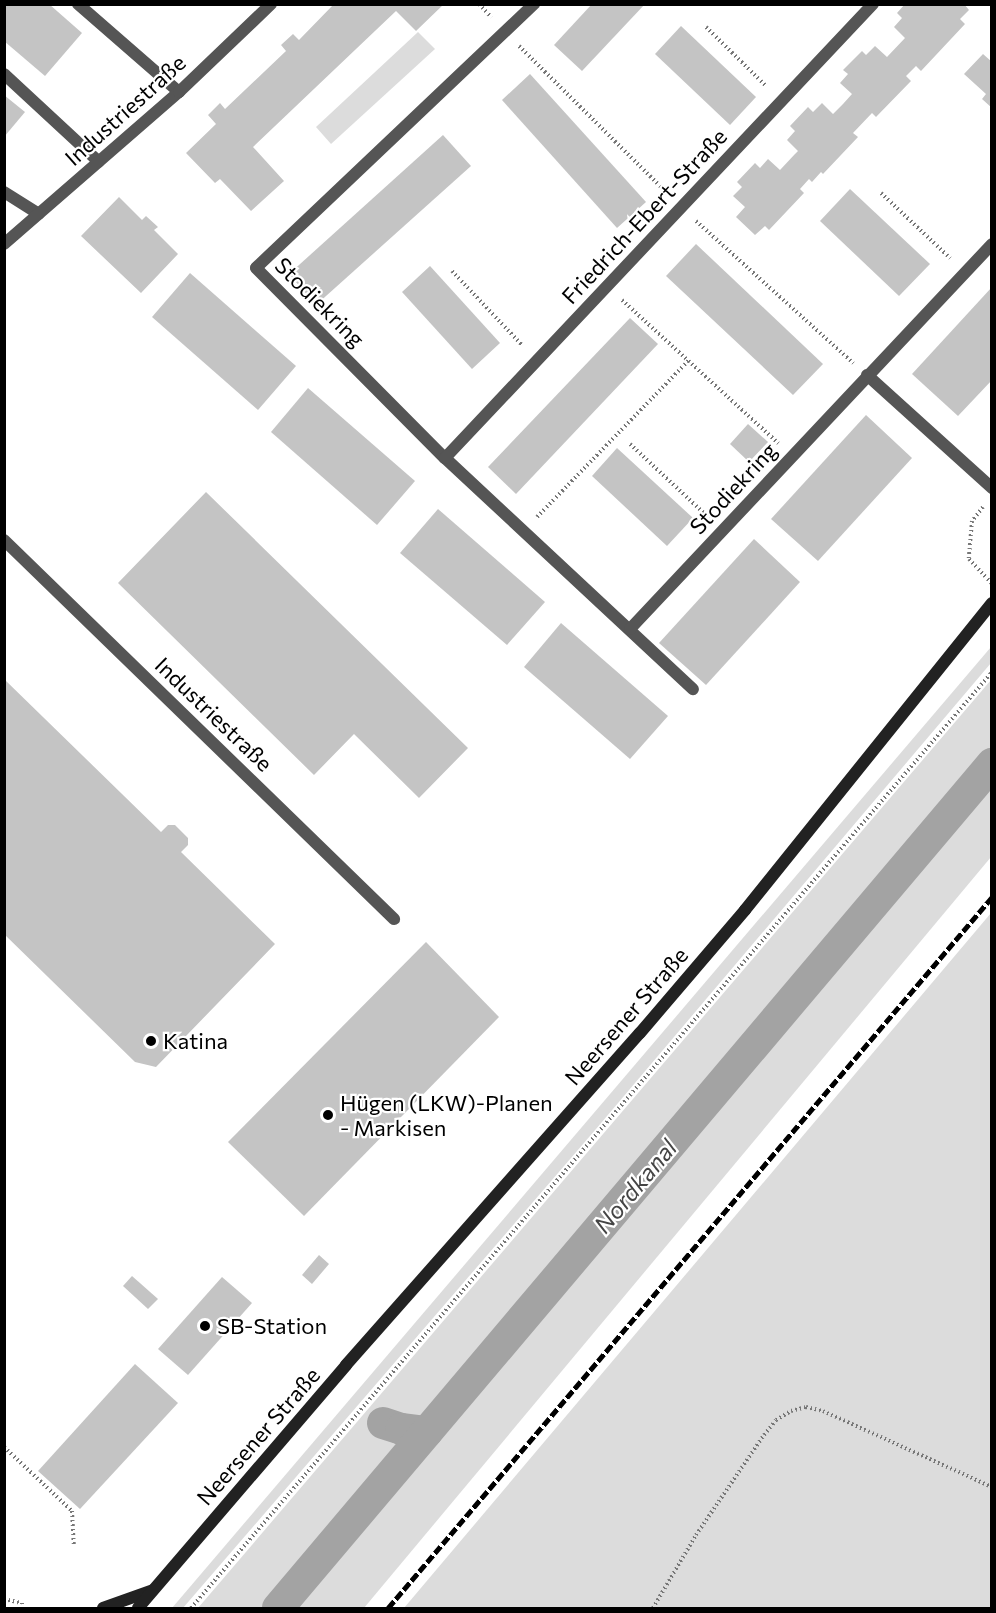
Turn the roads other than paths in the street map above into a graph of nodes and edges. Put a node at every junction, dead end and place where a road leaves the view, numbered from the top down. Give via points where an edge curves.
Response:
1 (78, 4) edge
2 (271, 4) edge
3 (534, 4) edge
4 (873, 4) edge
5 (4, 74) edge
6 (179, 92) junction
7 (99, 162) junction
8 (4, 192) edge
9 (39, 214) junction
10 (4, 244) edge
11 (992, 244) edge
12 (867, 375) junction
13 (446, 458) junction
14 (992, 488) edge
15 (4, 540) edge
16 (992, 603) edge
17 (630, 629) junction
18 (693, 689) dead end
19 (394, 919) dead end
20 (154, 1590) junction
21 (103, 1608) edge
22 (138, 1608) edge

1 - 6 street
2 - 6 street, Industriestraße
3 - 13 street, Stodiekring via 256,268
4 - 13 street, Friedrich-Ebert-Straße
5 - 7 street
6 - 7 street, Industriestraße
7 - 9 street, Industriestraße
8 - 9 street
9 - 10 street, Industriestraße
11 - 12 street, Stodiekring
12 - 14 street
12 - 17 street, Stodiekring
13 - 17 street, Stodiekring
15 - 19 street, Industriestraße
16 - 20 main road, Neersener Straße via 730,927
17 - 18 street, Stodiekring
20 - 21 main road
20 - 22 main road, Neersener Straße

